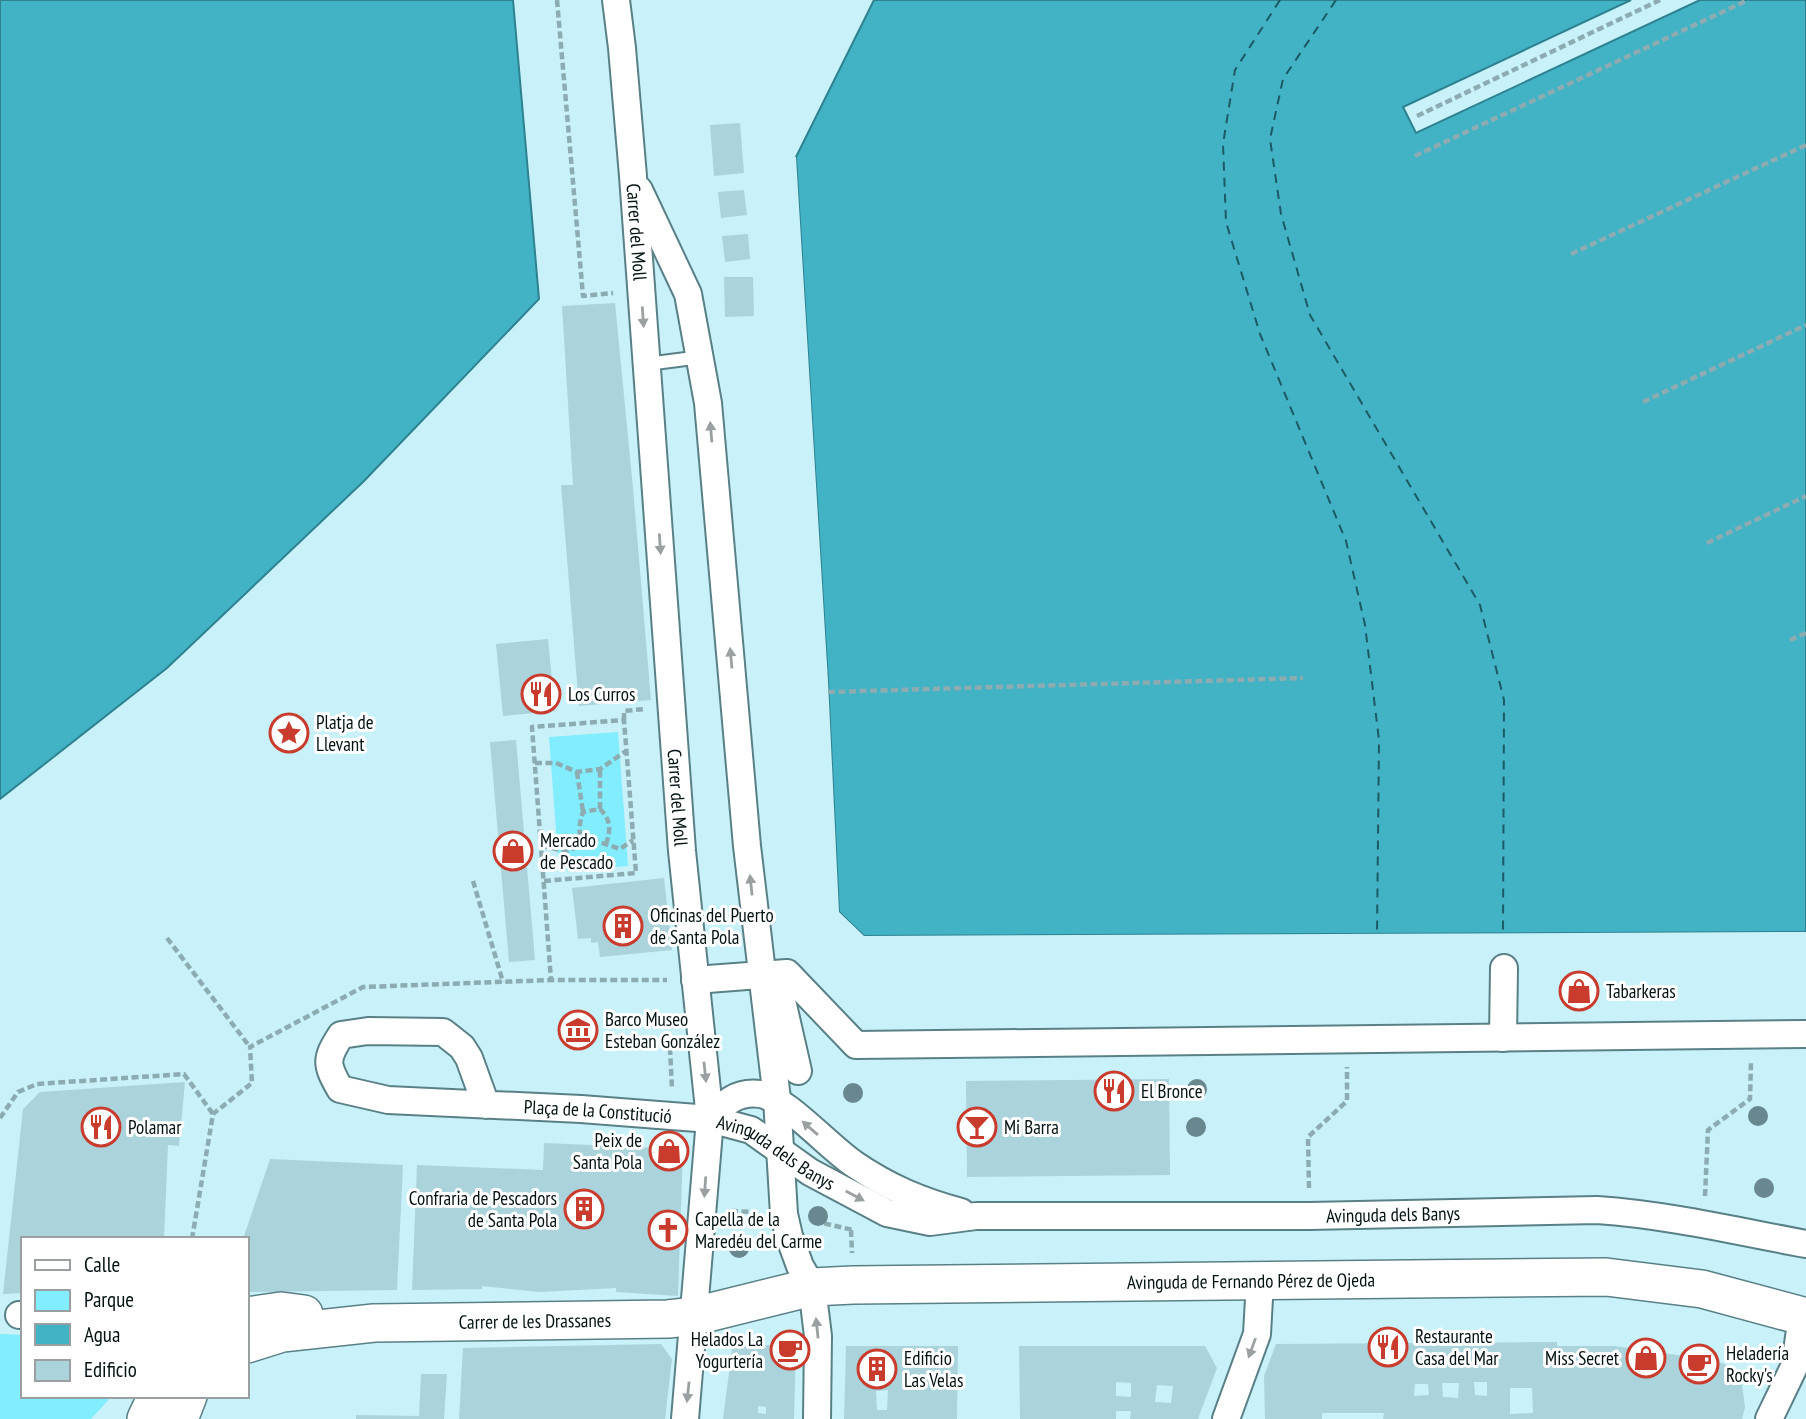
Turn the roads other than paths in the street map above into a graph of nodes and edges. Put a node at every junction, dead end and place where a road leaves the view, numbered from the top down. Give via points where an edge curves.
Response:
1 (616, 0) edge
2 (635, 0) edge
3 (622, 48) junction
4 (633, 176) junction
5 (701, 357) junction
6 (647, 364) junction
7 (1504, 968) dead end
8 (769, 975) junction
9 (695, 980) junction
10 (1806, 1034) edge
11 (1503, 1038) junction
12 (798, 1071) dead end
13 (777, 1099) junction
14 (486, 1105) junction
15 (710, 1119) junction
16 (780, 1149) junction
17 (810, 1172) junction
18 (784, 1196) junction
19 (976, 1216) junction
20 (1806, 1244) edge
21 (1259, 1281) junction
22 (812, 1287) junction
23 (695, 1315) junction
24 (248, 1316) edge
25 (1804, 1316) edge
26 (374, 1323) junction
27 (248, 1345) edge
28 (157, 1398) edge
29 (187, 1398) edge
30 (146, 1419) edge
31 (179, 1419) edge
32 (685, 1419) edge
33 (817, 1419) edge
34 (1227, 1419) edge
35 (1769, 1419) edge

1 - 3 street
2 - 3 street
3 - 4 street
4 - 5 street, Carrer del Moll via 688,294
4 -> 6 street, Carrer del Moll
5 - 6 lane
8 -> 5 street, Carrer del Moll via 747,846
6 -> 9 street, Carrer del Moll via 682,859
7 - 11 street
8 - 9 street
8 - 11 street via 787,973 856,1045
8 - 12 street
8 - 13 street, Carrer del Moll
9 -> 15 street, Carrer del Moll
10 - 11 street via 1751,1041
13 - 15 street, Avinguda dels Banys via 742,1094
13 - 16 street, Carrer del Moll
19 -> 13 street, Avinguda dels Banys via 894,1190 852,1163
14 - 14 street, Plaça de la Constitució via 388,1100 340,1089 328,1069 331,1051 341,1035 443,1032 469,1058
14 - 15 street, Plaça de la Constitució
15 - 16 street, Avinguda dels Banys via 751,1130
15 -> 23 street, Carrer del Moll
16 - 17 street, Avinguda dels Banys
16 - 18 street, Carrer del Moll
17 - 18 street
17 -> 19 street, Avinguda dels Banys via 887,1213 930,1222
18 - 22 street, Carrer del Moll via 789,1236
19 - 20 street, Avinguda dels Banys via 1597,1210 1705,1223
21 - 22 street, Avinguda de Fernando Pérez de Ojeda
21 - 25 street, Avinguda de Fernando Pérez de Ojeda via 1606,1277 1702,1289
21 -> 34 street via 1257,1334
22 - 23 street, Avinguda de Fernando Pérez de Ojeda
33 -> 22 street, Carrer del Moll via 818,1336
23 - 26 street, Carrer de les Drassanes
23 -> 32 street, Carrer del Moll
24 - 26 street, Carrer de les Drassanes via 281,1311
25 - 35 street via 1794,1365
26 - 27 street, Carrer de les Drassanes via 282,1333
28 - 30 street
29 - 31 street

